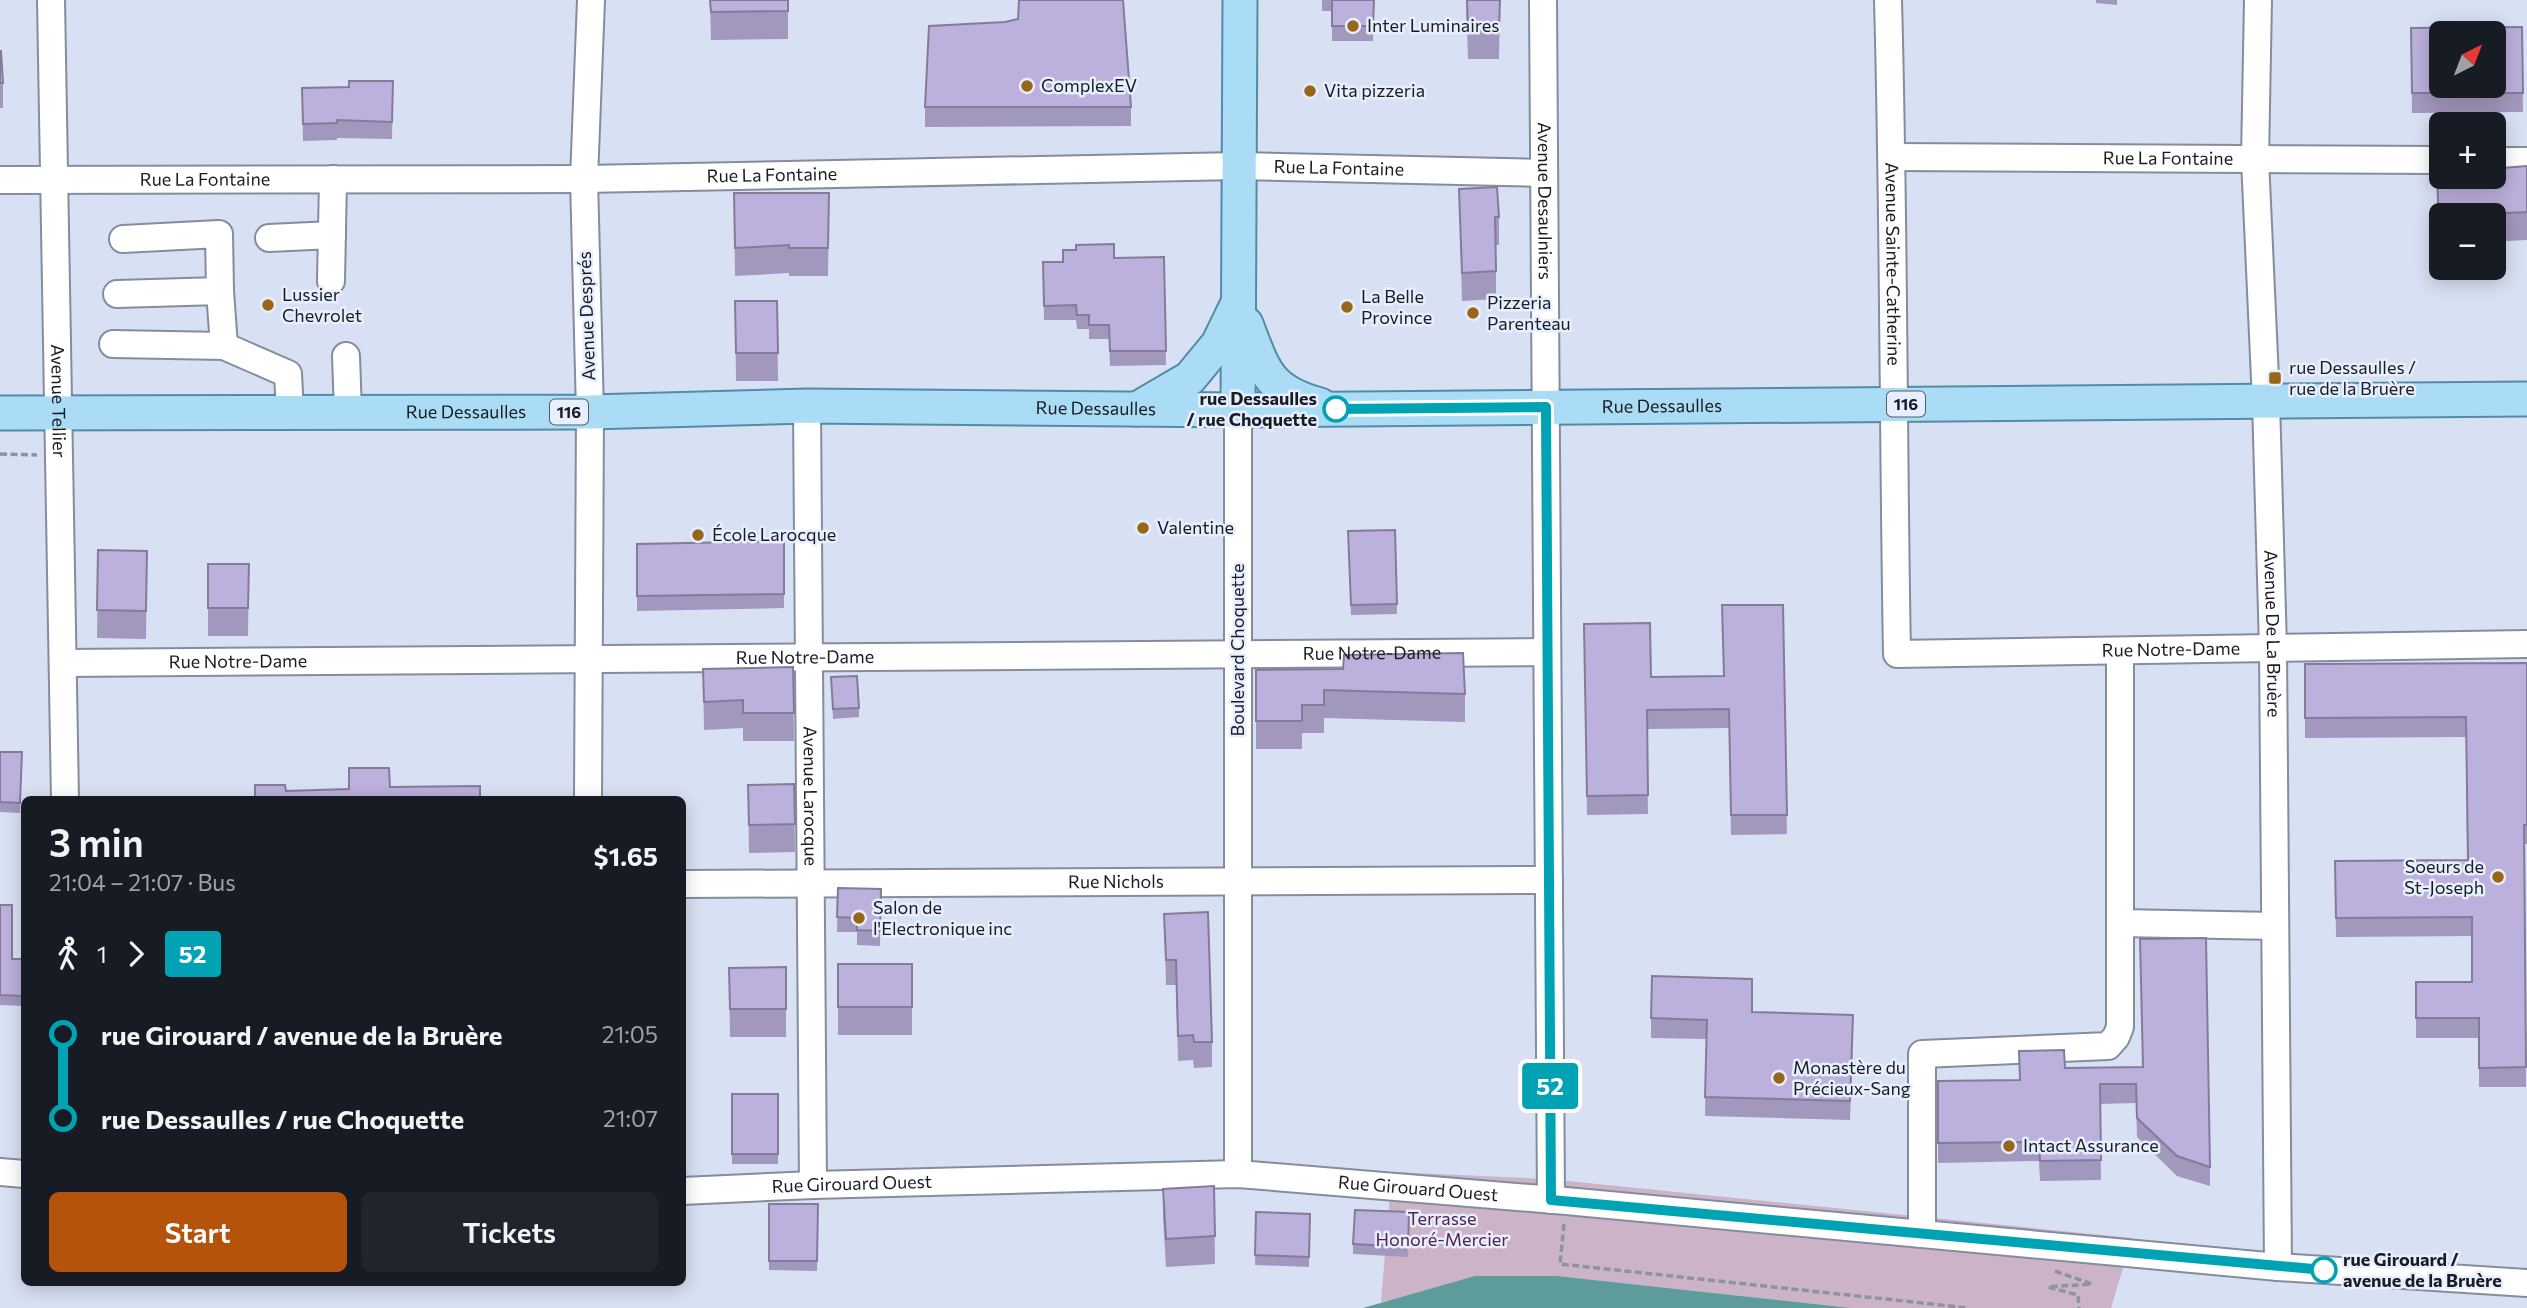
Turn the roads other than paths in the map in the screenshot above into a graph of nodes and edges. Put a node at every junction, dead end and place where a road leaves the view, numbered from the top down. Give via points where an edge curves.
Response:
1 (51, 0) edge
2 (591, 0) edge
3 (1240, 0) edge
4 (1543, 0) edge
5 (1888, 0) edge
6 (2258, 0) edge
7 (1893, 157) junction
8 (2255, 159) junction
9 (2429, 160) edge
10 (2506, 161) edge
11 (2527, 161) edge
12 (1238, 166) junction
13 (1544, 173) junction
14 (333, 179) junction
15 (584, 179) junction
16 (0, 180) edge
17 (56, 180) junction
18 (332, 235) junction
19 (270, 238) dead end
20 (123, 239) dead end
21 (331, 281) dead end
22 (220, 291) junction
23 (117, 294) dead end
24 (1238, 302) junction
25 (113, 344) dead end
26 (224, 346) junction
27 (346, 356) dead end
28 (2527, 399) edge
29 (2266, 401) junction
30 (1893, 404) junction
31 (807, 406) junction
32 (1546, 407) junction
33 (1137, 409) junction
34 (1335, 409) junction
35 (1238, 410) junction
36 (60, 412) junction
37 (290, 412) junction
38 (348, 412) junction
39 (590, 412) junction
40 (0, 413) edge
41 (2527, 645) edge
42 (2273, 648) junction
43 (2120, 651) junction
44 (1547, 652) junction
45 (1238, 654) junction
46 (1897, 654) joint
47 (808, 657) junction
48 (588, 659) junction
49 (63, 663) junction
50 (65, 796) edge
51 (589, 796) edge
52 (1549, 880) junction
53 (1238, 881) junction
54 (810, 883) junction
55 (686, 884) edge
56 (2120, 923) junction
57 (2275, 926) junction
58 (0, 1172) edge
59 (21, 1174) edge
60 (1238, 1174) junction
61 (813, 1185) junction
62 (686, 1191) edge
63 (1559, 1200) junction
64 (1922, 1234) junction
65 (2278, 1267) junction
66 (2527, 1283) edge

1 - 17 street, Avenue Tellier
2 - 15 street, Avenue Després
3 - 12 main road, Boulevard Choquette
4 - 13 street, Avenue Desaulniers
5 - 7 street, Avenue Sainte-Catherine
6 - 8 street, Avenue De La Bruère
7 - 8 street, Rue La Fontaine
7 - 30 street, Avenue Sainte-Catherine
8 - 9 street, Rue La Fontaine
8 - 29 street, Avenue De La Bruère
10 - 11 street
12 - 13 street, Rue La Fontaine
12 - 15 street, Rue La Fontaine
12 - 24 main road, Boulevard Choquette
13 - 32 street, Avenue Desaulniers
14 - 15 street, Rue La Fontaine
14 - 17 street, Rue La Fontaine
14 - 18 street
15 - 39 street, Avenue Després
16 - 17 street, Rue La Fontaine
17 - 36 street, Avenue Tellier
18 - 19 street
18 - 21 street
20 - 22 street via 219,234
22 - 23 street
22 - 26 street
24 - 33 main road via 1217,344 1191,378
24 - 34 main road via 1271,380 1306,401
24 - 35 main road, Boulevard Choquette
25 - 26 street
26 - 37 street via 288,374
27 - 38 street
28 - 29 main road, Rue Dessaulles / 116
29 - 30 main road, Rue Dessaulles / 116
29 - 42 street, Avenue De La Bruère
30 - 32 main road, Rue Dessaulles / 116
30 - 46 street, Avenue Sainte-Catherine
31 - 33 main road, Rue Dessaulles / 116
31 - 39 main road, Rue Dessaulles / 116
31 - 47 street, Avenue Larocque
32 - 34 main road, Rue Dessaulles / 116
32 - 44 street, Avenue Desaulniers
33 - 35 main road, Rue Dessaulles / 116
34 - 35 main road, Rue Dessaulles / 116
35 - 45 street, Boulevard Choquette
36 - 37 main road, Rue Dessaulles / 116
36 - 40 main road, Rue Dessaulles / 116
36 - 49 street, Avenue Tellier
37 - 38 main road, Rue Dessaulles / 116
38 - 39 main road, Rue Dessaulles / 116
39 - 48 street, Avenue Després
41 - 42 street, Rue Notre-Dame
42 - 43 street, Rue Notre-Dame
42 - 57 street, Avenue De La Bruère
43 - 46 street, Rue Notre-Dame
43 - 56 street
44 - 45 street, Rue Notre-Dame
44 - 52 street, Avenue Desaulniers
45 - 47 street, Rue Notre-Dame
45 - 53 street, Boulevard Choquette
47 - 48 street, Rue Notre-Dame
47 - 54 street, Avenue Larocque
48 - 49 street, Rue Notre-Dame
48 - 51 street, Avenue Després
49 - 50 street, Avenue Tellier
52 - 53 street, Rue Nichols
52 - 63 street, Avenue Desaulniers
53 - 54 street, Rue Nichols
53 - 60 street, Boulevard Choquette
54 - 55 street, Rue Nichols
54 - 61 street, Avenue Larocque
56 - 57 street
56 - 64 street via 2120,1027 2108,1046 1923,1054
57 - 65 street, Avenue De La Bruère
58 - 59 street
60 - 61 street, Rue Girouard Ouest
60 - 63 street, Rue Girouard Ouest
61 - 62 street, Rue Girouard Ouest
63 - 64 street, Rue Girouard Ouest
64 - 65 street, Rue Girouard Ouest
65 - 66 street, Rue Girouard Ouest

